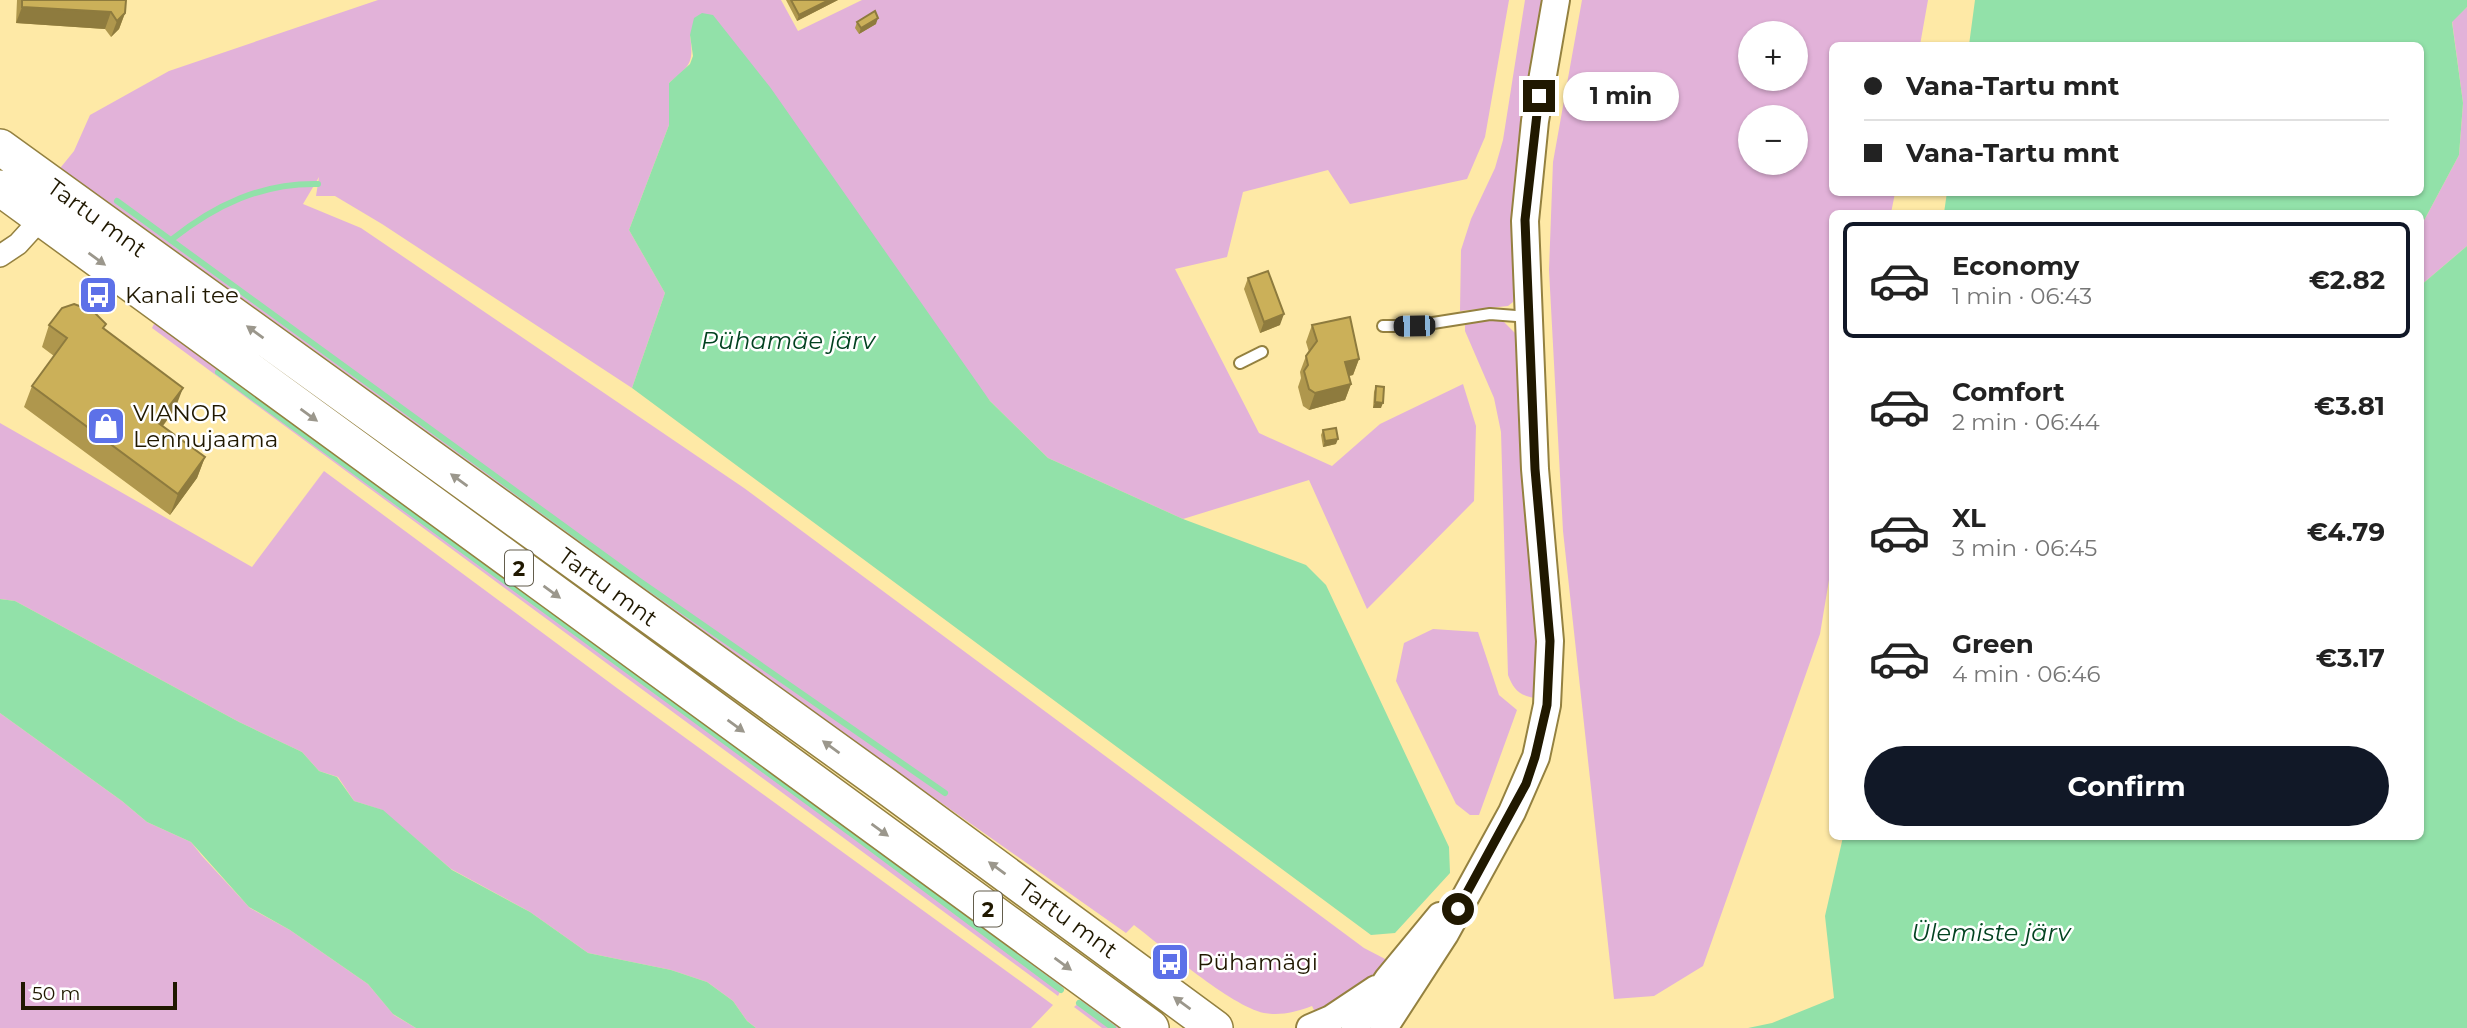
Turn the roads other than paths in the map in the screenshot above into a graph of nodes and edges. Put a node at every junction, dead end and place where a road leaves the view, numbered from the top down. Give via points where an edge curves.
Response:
1 (1556, 0) edge
2 (0, 147) edge
3 (0, 188) edge
4 (52, 206) junction
5 (0, 256) edge
6 (1528, 317) junction
7 (1383, 326) dead end
8 (1262, 352) dead end
9 (1240, 363) dead end
10 (1485, 860) junction
11 (1388, 979) junction
12 (1388, 1024) edge
13 (1217, 1027) edge
14 (1151, 1028) edge
15 (1310, 1028) edge
16 (1355, 1028) edge

1 - 6 street via 1535,121 1525,220
2 - 4 highway, Tartu mnt / 2
3 - 4 highway, Tartu mnt / 2
4 - 5 street via 18,244
13 -> 4 highway, Tartu mnt / 2 via 886,786
4 -> 14 highway, Tartu mnt / 2
6 - 7 lane via 1490,314
6 - 10 street via 1550,670 1547,705 1526,784
8 - 9 lane
10 - 11 street
10 - 12 street
11 - 15 street
11 - 16 street

